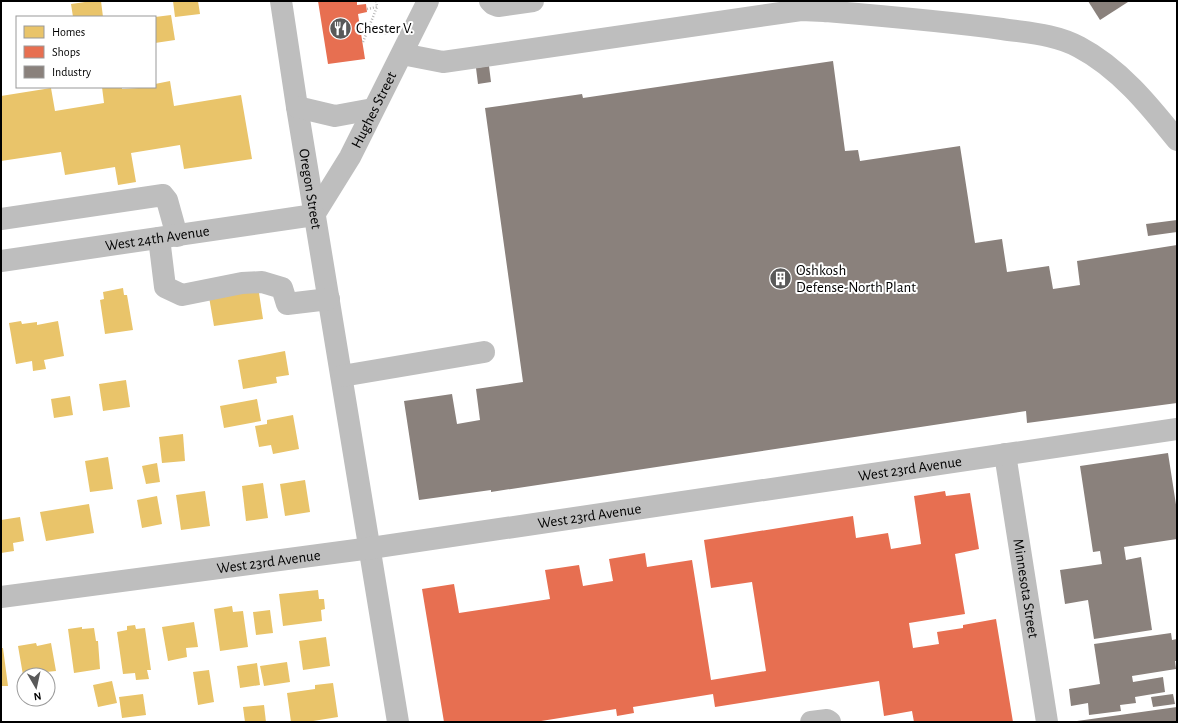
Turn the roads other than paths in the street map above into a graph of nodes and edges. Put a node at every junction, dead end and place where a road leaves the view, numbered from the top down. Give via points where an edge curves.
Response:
1 (281, 1) edge
2 (428, 1) edge
3 (490, 1) edge
4 (533, 1) edge
5 (402, 54) junction
6 (296, 107) junction
7 (374, 109) junction
8 (1177, 140) edge
9 (314, 215) junction
10 (1, 219) edge
11 (168, 237) junction
12 (1, 261) edge
13 (329, 299) junction
14 (484, 352) dead end
15 (342, 376) junction
16 (1177, 429) edge
17 (1005, 454) junction
18 (371, 548) junction
19 (1, 597) edge
20 (398, 722) edge
21 (811, 722) edge
22 (830, 722) edge
23 (1047, 722) edge

1 - 6 street, Oregon Street
2 - 5 street, Hughes Street
3 - 4 street via 498,6
5 - 7 street, Hughes Street
5 - 8 street via 443,62 801,10 984,26 1051,36 1079,47 1118,74 1154,111
6 - 7 street via 335,116
6 - 9 street, Oregon Street
7 - 9 street, Hughes Street via 350,157
9 - 11 street, West 24th Avenue
9 - 13 street, Oregon Street
10 - 11 street via 163,195 167,200
11 - 12 street, West 24th Avenue
11 - 13 street via 165,288 182,294 262,282 282,288 287,304
13 - 15 street, Oregon Street
14 - 15 street
15 - 18 street, Oregon Street
16 - 17 street, West 23rd Avenue
17 - 18 street, West 23rd Avenue
17 - 23 street, Minnesota Street
18 - 19 street, West 23rd Avenue
18 - 20 street, Oregon Street
21 - 22 street

